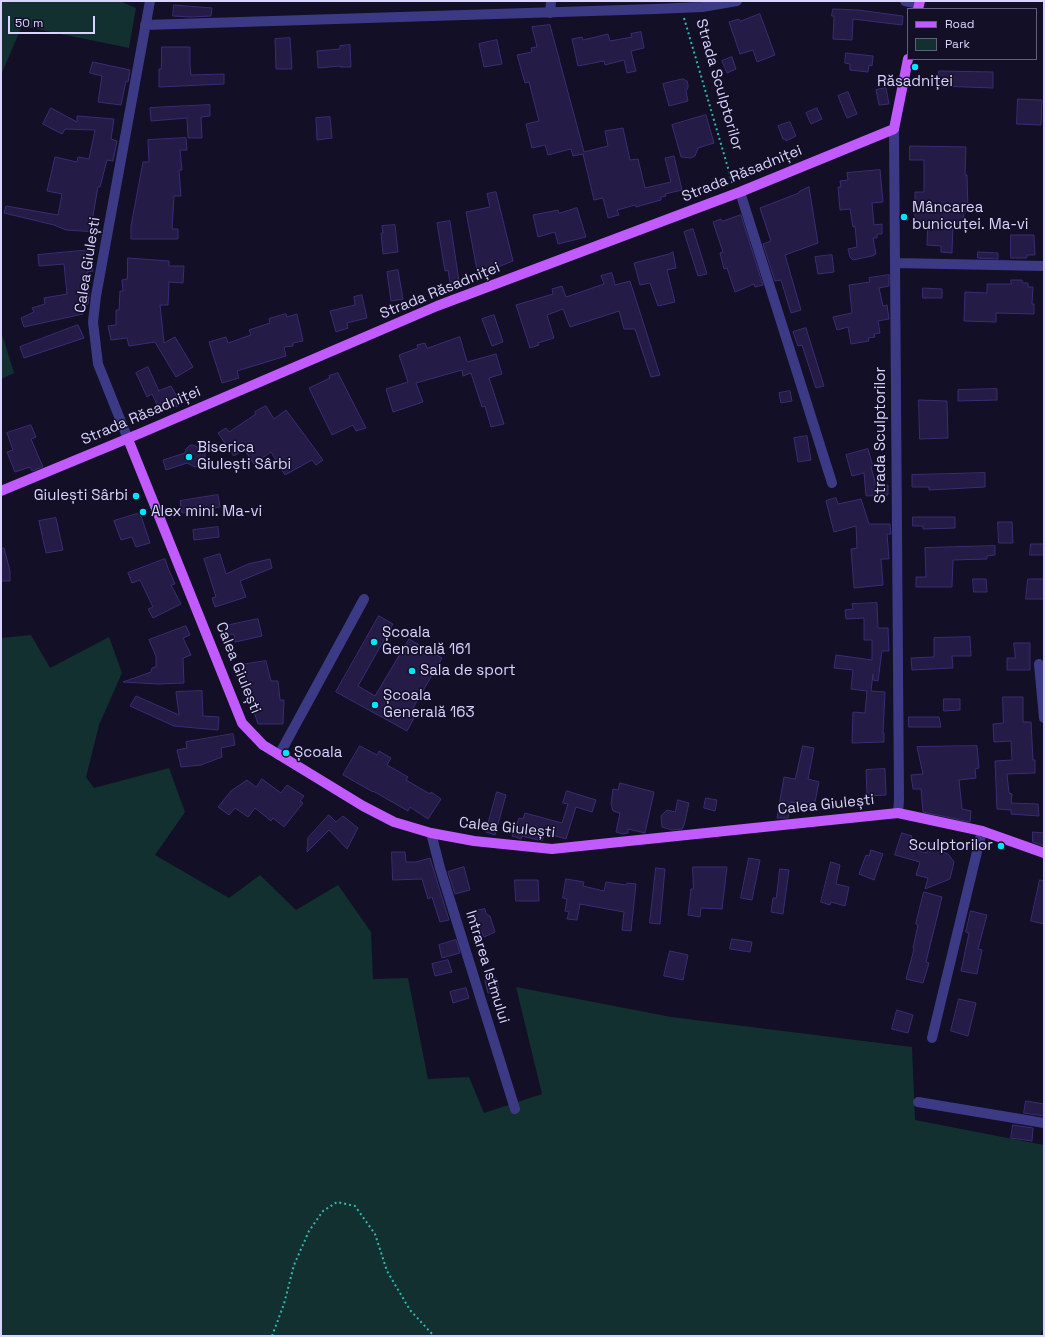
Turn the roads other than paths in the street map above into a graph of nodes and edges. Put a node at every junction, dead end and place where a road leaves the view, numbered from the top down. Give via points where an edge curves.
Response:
1 (150, 1) edge
2 (551, 1) edge
3 (737, 1) edge
4 (905, 1) edge
5 (919, 5) edge
6 (550, 13) junction
7 (145, 26) junction
8 (908, 60) edge
9 (894, 129) junction
10 (738, 193) junction
11 (895, 263) junction
12 (1044, 266) edge
13 (128, 438) junction
14 (832, 483) dead end
15 (1, 491) edge
16 (364, 599) dead end
17 (1039, 664) dead end
18 (1044, 718) edge
19 (279, 756) junction
20 (898, 813) junction
21 (982, 831) junction
22 (431, 833) junction
23 (1044, 853) edge
24 (932, 1038) dead end
25 (918, 1102) dead end
26 (515, 1109) dead end
27 (1044, 1123) edge

1 - 7 street, Calea Giulești
2 - 6 street
3 - 6 street via 702,7
4 - 5 street
6 - 7 street
7 - 13 street, Calea Giulești via 93,322 98,364
8 - 9 main road, Strada Sculptorilor
9 - 10 main road, Strada Răsadniței
9 - 11 street, Strada Sculptorilor
10 - 13 main road, Strada Răsadniței via 437,306
10 - 14 street
11 - 12 street
11 - 20 street, Strada Sculptorilor
13 - 15 main road, Strada Răsadniței
13 - 19 main road, Calea Giulești via 242,723 263,745
16 - 19 street
17 - 18 street
19 - 22 main road, Calea Giulești via 394,822
20 - 21 main road, Calea Giulești
20 - 22 main road, Calea Giulești via 552,849 474,841
21 - 23 main road, Calea Giulești
21 - 24 street
22 - 26 street, Intrarea Istmului
25 - 27 street

